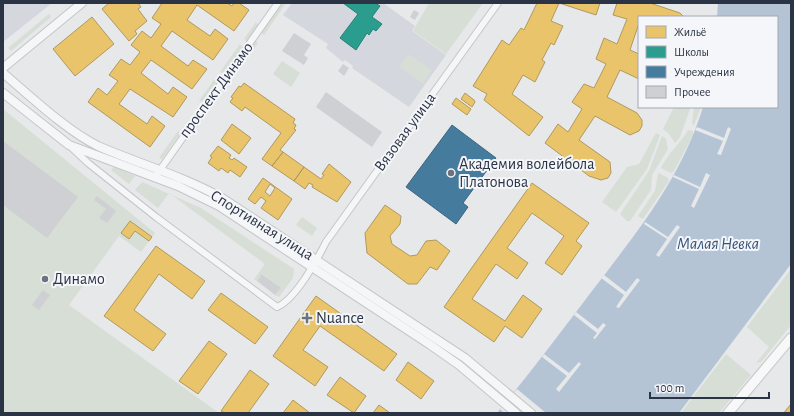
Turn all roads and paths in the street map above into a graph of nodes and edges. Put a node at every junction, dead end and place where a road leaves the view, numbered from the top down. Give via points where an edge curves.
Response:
1 (82, 3) edge
2 (278, 3) edge
3 (498, 3) edge
4 (3, 68) edge
5 (3, 73) edge
6 (3, 93) edge
7 (69, 145) junction
8 (159, 169) junction
9 (155, 177) junction
10 (314, 263) junction
11 (791, 338) edge
12 (516, 413) edge
13 (531, 413) edge
14 (728, 413) edge

1 - 4 street
2 - 8 street, проспект Динамо
3 - 10 street, Вязовая улица via 326,242
5 - 8 street, Спортивная улица via 78,135
6 - 7 street, Спортивная улица
7 - 9 street, Спортивная улица
7 - 10 street, Спортивная улица via 156,216 277,307 287,301
8 - 9 street, проспект Динамо
8 - 10 street, Спортивная улица via 222,198
9 - 10 street, Спортивная улица via 219,206
10 - 12 street, Спортивная улица via 459,365
10 - 13 street, Спортивная улица via 465,358
11 - 14 main road

